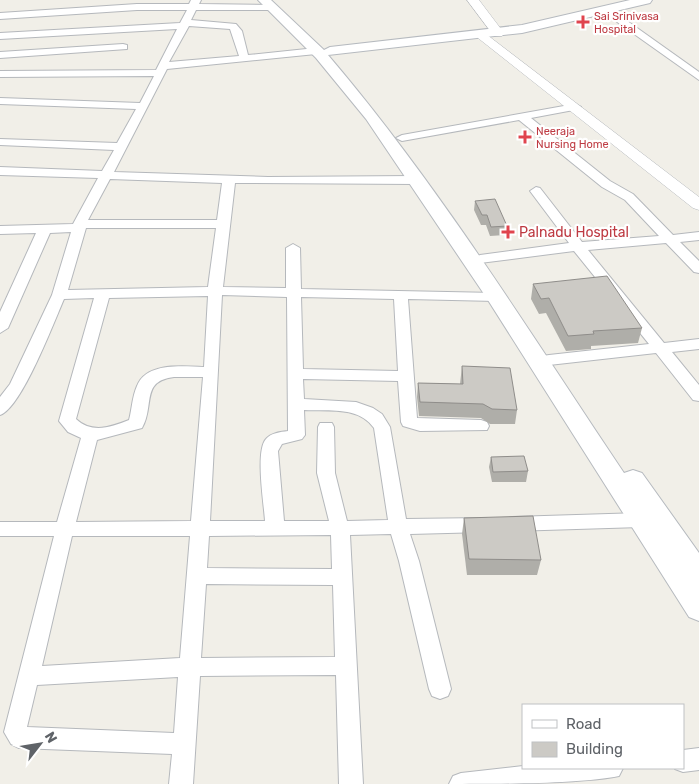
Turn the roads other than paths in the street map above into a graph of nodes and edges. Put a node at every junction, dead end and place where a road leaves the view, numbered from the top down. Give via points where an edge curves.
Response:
1 (472, 0) edge
2 (646, 0) edge
3 (270, 2) edge
4 (195, 4) edge
5 (606, 10) junction
6 (0, 16) edge
7 (185, 25) junction
8 (498, 33) junction
9 (482, 35) junction
10 (0, 36) edge
11 (123, 48) dead end
12 (320, 50) junction
13 (0, 55) edge
14 (244, 57) junction
15 (161, 70) junction
16 (4, 74) edge
17 (699, 77) edge
18 (0, 86) edge
19 (0, 101) edge
20 (142, 106) junction
21 (575, 106) junction
22 (522, 117) junction
23 (402, 138) junction
24 (0, 142) edge
25 (120, 147) junction
26 (0, 171) edge
27 (104, 177) junction
28 (229, 180) junction
29 (415, 180) junction
30 (536, 191) dead end
31 (699, 205) edge
32 (223, 224) junction
33 (80, 226) junction
34 (0, 230) edge
35 (45, 230) junction
36 (699, 236) edge
37 (671, 239) junction
38 (293, 248) dead end
39 (579, 248) junction
40 (480, 259) junction
41 (699, 269) edge
42 (215, 291) junction
43 (295, 292) junction
44 (103, 294) junction
45 (59, 295) junction
46 (401, 296) junction
47 (496, 297) junction
48 (0, 328) edge
49 (699, 344) edge
50 (660, 349) junction
51 (549, 360) junction
52 (211, 372) junction
53 (296, 374) junction
54 (406, 376) junction
55 (699, 396) edge
56 (296, 404) junction
57 (0, 409) edge
58 (481, 426) dead end
59 (326, 427) dead end
60 (90, 436) junction
61 (641, 520) junction
62 (200, 527) junction
63 (65, 528) junction
64 (275, 528) junction
65 (340, 528) junction
66 (398, 528) junction
67 (0, 529) edge
68 (696, 563) edge
69 (196, 576) junction
70 (341, 577) junction
71 (699, 609) edge
72 (345, 666) junction
73 (190, 667) junction
74 (29, 676) junction
75 (440, 689) dead end
76 (184, 744) junction
77 (699, 759) edge
78 (684, 760) edge
79 (602, 769) edge
80 (181, 784) edge
81 (351, 784) edge
82 (462, 784) edge

1 - 8 street
2 - 5 main road
3 - 4 street
3 - 12 main road
4 - 6 street
4 - 7 street
5 - 8 main road
5 - 17 street
7 - 10 street
7 - 14 street via 233,26
7 - 15 street
8 - 9 main road
9 - 12 main road
9 - 21 street
11 - 13 street
12 - 14 street
12 - 23 main road via 356,78
12 - 29 main road via 372,116
14 - 15 street
15 - 16 street
15 - 20 street
16 - 18 street
19 - 20 street
20 - 25 street
21 - 22 street
21 - 31 street
22 - 23 street
22 - 37 street via 606,184 629,197
23 - 40 main road
24 - 25 street
25 - 27 street
26 - 27 street
27 - 28 street
27 - 33 street
28 - 29 street
28 - 32 street
29 - 47 main road
30 - 39 street
32 - 33 street
32 - 42 street
33 - 35 street
33 - 45 street
34 - 35 street
35 - 48 street
36 - 37 street
37 - 39 street
37 - 41 street
38 - 43 street
39 - 40 street via 535,250
39 - 50 street
40 - 51 main road
42 - 43 street
42 - 44 street
42 - 52 street
43 - 46 street
43 - 53 street
44 - 45 street
44 - 60 street via 67,421 73,429
45 - 57 street via 17,386
46 - 47 street
46 - 54 street
47 - 61 main road
49 - 50 street
50 - 51 street
50 - 55 street
51 - 68 main road
52 - 60 street via 159,372 150,376 145,384 136,424
52 - 62 street
53 - 54 street
53 - 56 street
54 - 58 street via 409,422
56 - 64 street via 296,436 277,439 269,452
56 - 66 street via 361,408 378,418
59 - 65 street via 326,473
60 - 63 street
61 - 66 street
61 - 71 main road
62 - 63 street
62 - 64 street
62 - 69 street
63 - 67 street
63 - 74 street
64 - 65 street
65 - 66 street
65 - 70 street
66 - 75 street
69 - 70 street
69 - 73 street
70 - 72 street
72 - 73 street
72 - 81 street
73 - 74 street
73 - 76 street
74 - 76 street via 15,732 19,737
76 - 80 street
77 - 78 street
79 - 82 street

